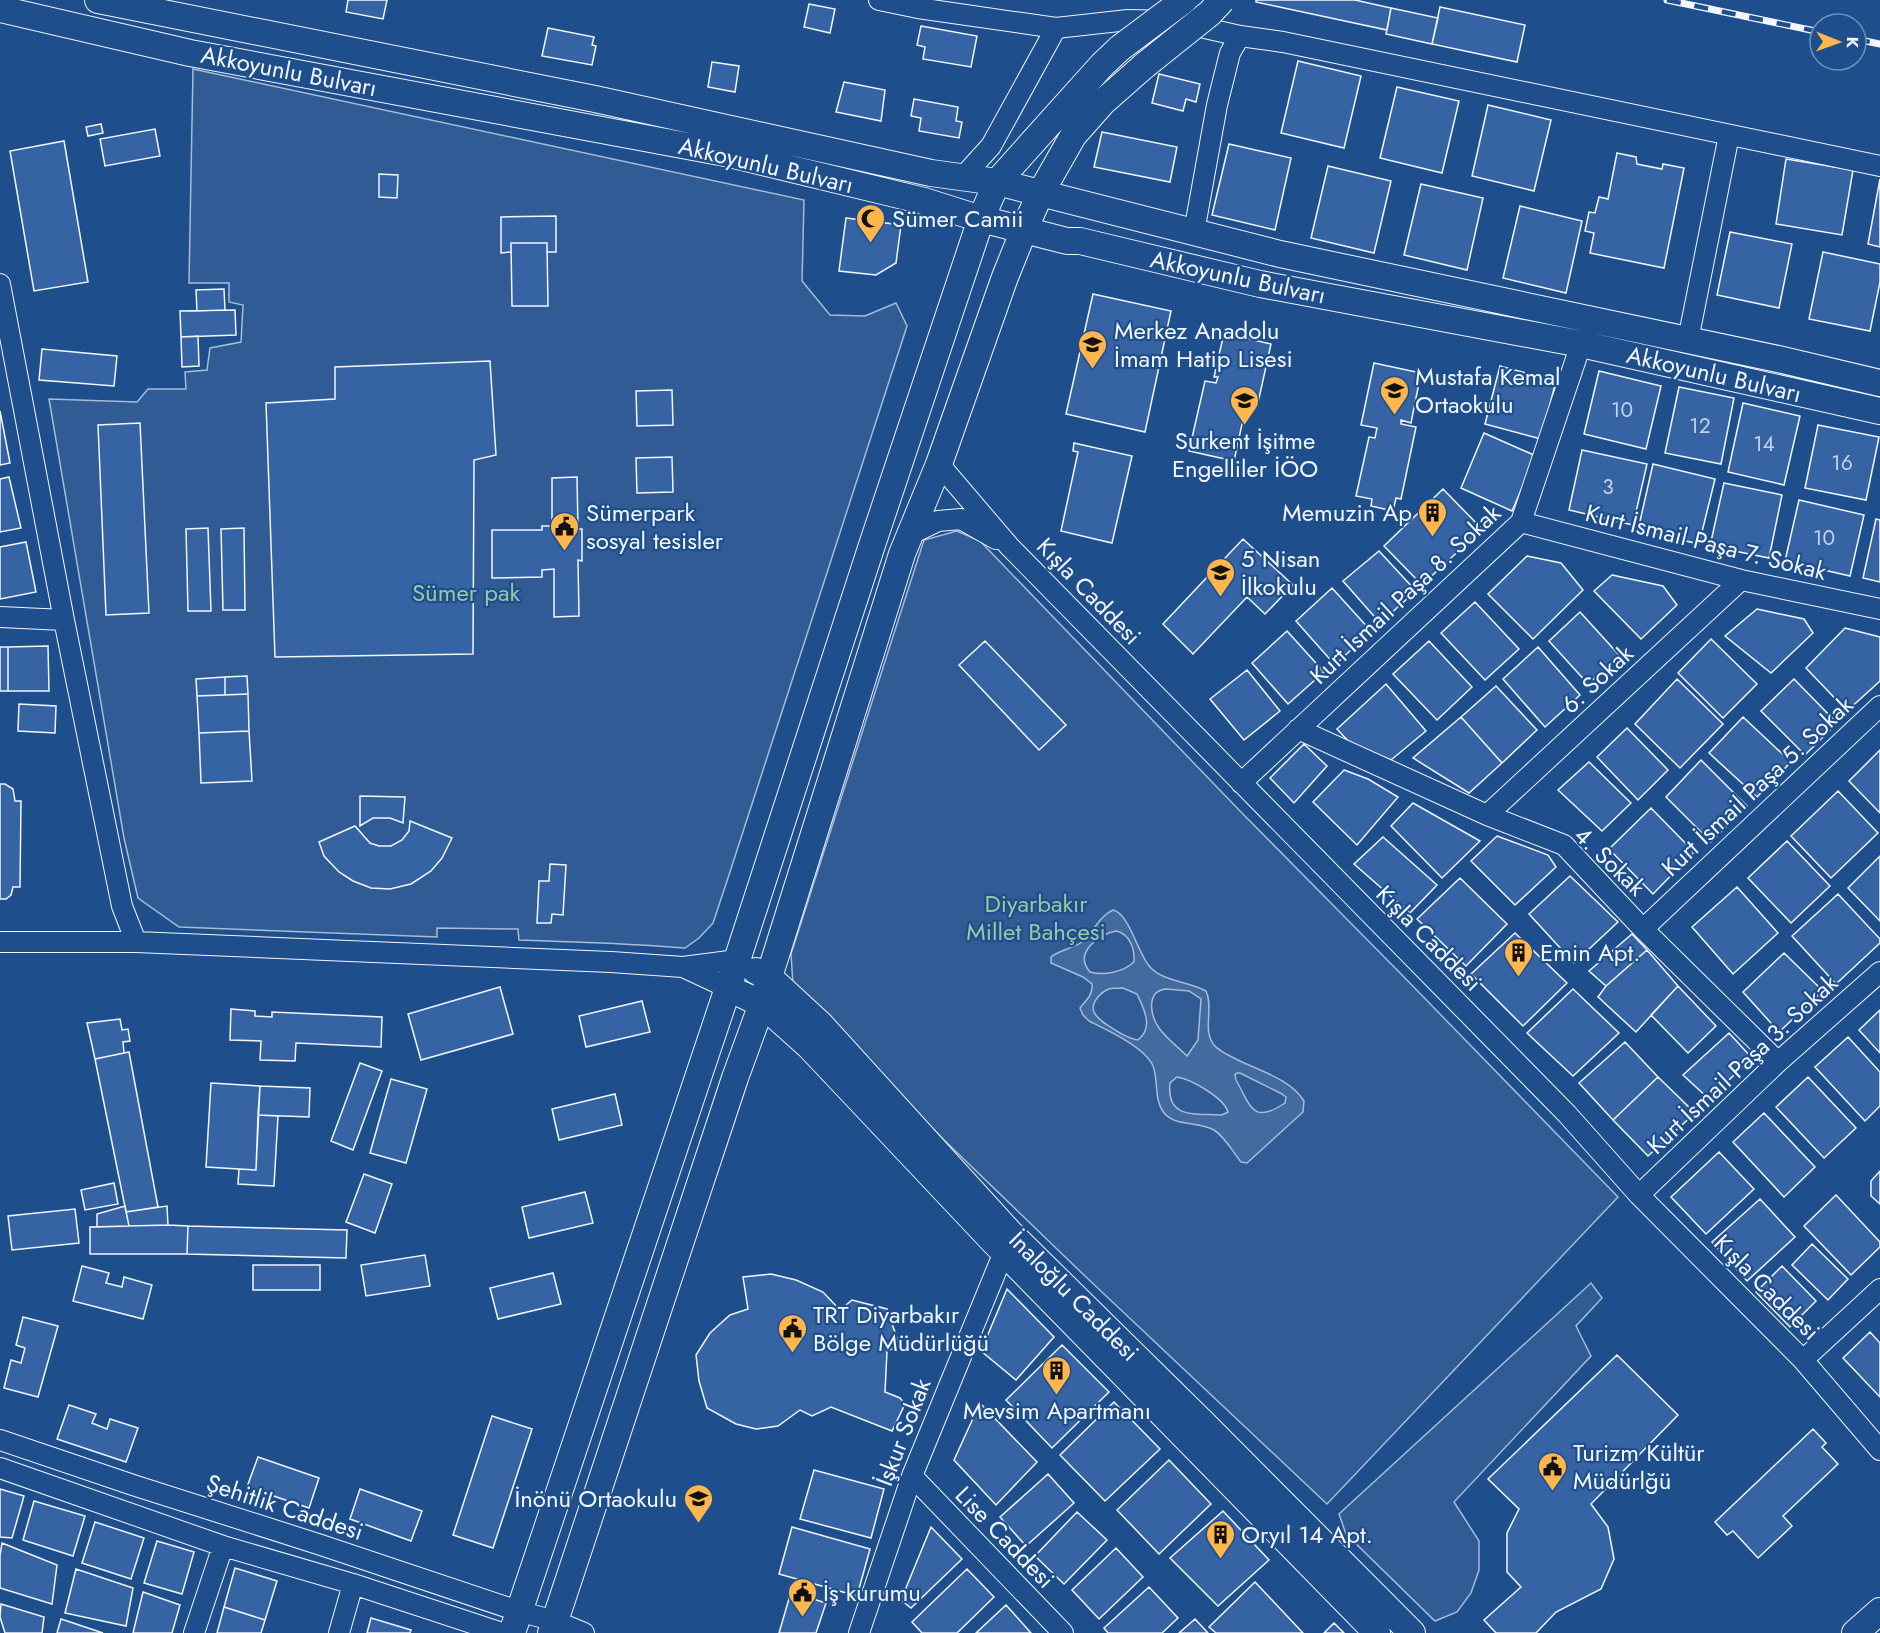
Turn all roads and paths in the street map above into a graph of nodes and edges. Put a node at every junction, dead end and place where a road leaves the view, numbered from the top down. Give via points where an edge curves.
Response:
1 (98, 0) edge
2 (879, 0) edge
3 (1184, 0) edge
4 (1222, 0) edge
5 (0, 9) edge
6 (1056, 28) junction
7 (1240, 36) junction
8 (1729, 135) junction
9 (1880, 166) edge
10 (962, 178) junction
11 (997, 183) junction
12 (1040, 194) junction
13 (981, 219) junction
14 (1024, 230) junction
15 (1194, 232) junction
16 (0, 284) edge
17 (1688, 340) junction
18 (1581, 344) junction
19 (1880, 383) edge
20 (1880, 411) edge
21 (939, 464) junction
22 (1521, 522) junction
23 (911, 534) junction
24 (1009, 546) junction
25 (1741, 580) junction
26 (1880, 609) edge
27 (0, 617) edge
28 (64, 620) junction
29 (1880, 706) edge
30 (1298, 729) junction
31 (1241, 783) junction
32 (1487, 815) junction
33 (1642, 929) junction
34 (0, 942) edge
35 (136, 942) junction
36 (736, 960) junction
37 (683, 968) junction
38 (1880, 972) edge
39 (769, 977) junction
40 (728, 988) junction
41 (762, 1004) junction
42 (1778, 1062) junction
43 (1639, 1195) junction
44 (1004, 1252) junction
45 (1880, 1289) edge
46 (1803, 1360) junction
47 (0, 1440) edge
48 (1880, 1450) edge
49 (0, 1468) edge
50 (912, 1476) junction
51 (224, 1546) junction
52 (353, 1584) junction
53 (1880, 1611) edge
54 (515, 1622) edge
55 (553, 1627) edge
56 (194, 1633) edge
57 (339, 1633) edge
58 (502, 1633) edge
59 (584, 1633) edge
60 (859, 1633) edge
61 (1062, 1633) edge
62 (1377, 1633) edge
63 (1412, 1633) edge
64 (1855, 1633) edge

1 - 10 main road, Akkoyunlu Bulvarı via 595,99
2 - 6 street
3 - 11 main road, bridge via 1102,65
4 - 12 main road, bridge via 1103,102 1073,136
5 - 13 main road, Akkoyunlu Bulvarı via 201,55 725,153 924,201
6 - 7 street via 1128,20 1174,21
6 - 10 street via 991,146
7 - 8 street
7 - 15 street via 1230,53 1217,105
8 - 9 street
8 - 17 street
10 - 11 main road, Akkoyunlu Bulvarı
11 - 12 main road, Akkoyunlu Bulvarı
11 - 13 main road
12 - 14 main road
12 - 15 main road, Akkoyunlu Bulvarı
13 - 14 main road, Akkoyunlu Bulvarı
13 - 36 main road
14 - 18 main road, Akkoyunlu Bulvarı via 1260,284
14 - 21 main road
15 - 17 main road, Akkoyunlu Bulvarı via 1280,254
16 - 28 street
17 - 19 main road, Akkoyunlu Bulvarı
18 - 20 main road, Akkoyunlu Bulvarı
18 - 22 street, Kurt İsmail Paşa 8. Sokak
21 - 23 main road
21 - 24 street, Kışla Caddesi
22 - 25 street, Kurt İsmail Paşa 7. Sokak
22 - 30 street, Kurt İsmail Paşa 8. Sokak
23 - 24 street via 938,521 962,519
23 - 39 main road
24 - 31 street, Kışla Caddesi
25 - 26 street, Kurt İsmail Paşa 7. Sokak
25 - 32 street, 6. Sokak
27 - 28 street
28 - 35 street via 122,906
29 - 33 street, Kurt İsmail Paşa 5. Sokak
30 - 31 street, Kurt İsmail Paşa 8. Sokak
30 - 32 street, 4. Sokak
31 - 43 street, Kışla Caddesi via 1567,1114
32 - 33 street, 4. Sokak via 1564,845
33 - 42 street, 4. Sokak
34 - 35 street
35 - 37 street via 599,961
36 - 37 street
36 - 39 main road, İnaloğlu Caddesi
36 - 40 main road
37 - 40 street
38 - 42 street, Kurt İsmail Paşa 3. Sokak
39 - 41 main road
39 - 63 main road, İnaloğlu Caddesi via 820,1024 1010,1233
40 - 41 main road, İnaloğlu Caddesi
40 - 54 main road
41 - 44 main road, İnaloğlu Caddesi via 809,1046
41 - 55 main road
42 - 43 street, Kurt İsmail Paşa 3. Sokak
43 - 46 street, Kışla Caddesi
44 - 50 street, İşkur Sokak
44 - 62 main road, İnaloğlu Caddesi
45 - 46 street
46 - 48 street, Kışla Caddesi
47 - 54 street, Şehitlik Caddesi via 321,1545
49 - 51 street
50 - 60 street, İşkur Sokak
50 - 61 street, Lise Caddesi
51 - 52 street
51 - 56 street
52 - 57 street
52 - 58 street
53 - 64 main road
54 - 55 street, Şehitlik Caddesi
55 - 59 street, Şehitlik Caddesi

